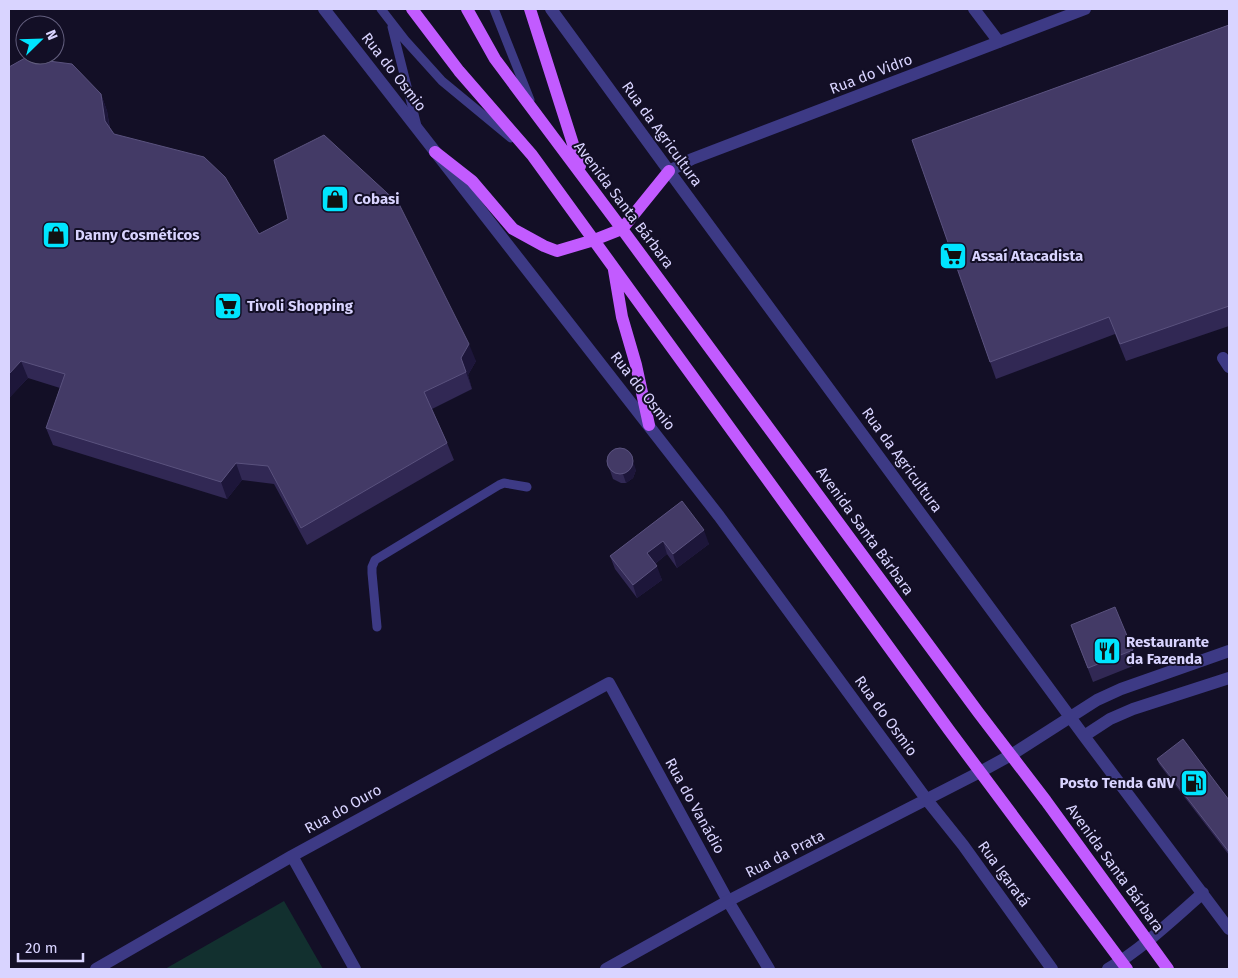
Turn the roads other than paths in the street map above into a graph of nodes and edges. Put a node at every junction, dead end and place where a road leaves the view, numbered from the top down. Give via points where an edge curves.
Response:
1 (324, 9) edge
2 (381, 9) edge
3 (412, 9) edge
4 (467, 9) edge
5 (494, 9) edge
6 (530, 9) edge
7 (551, 9) edge
8 (974, 9) edge
9 (1085, 9) edge
10 (391, 22) junction
11 (999, 42) junction
12 (534, 112) junction
13 (418, 130) junction
14 (435, 152) junction
15 (532, 155) junction
16 (669, 171) junction
17 (583, 176) junction
18 (622, 228) junction
19 (594, 240) junction
20 (614, 267) junction
21 (649, 425) junction
22 (527, 487) dead end
23 (377, 627) dead end
24 (1229, 651) edge
25 (1229, 678) edge
26 (609, 683) joint
27 (1070, 717) junction
28 (1084, 736) junction
29 (1011, 755) junction
30 (980, 772) junction
31 (927, 800) junction
32 (292, 856) junction
33 (1203, 893) junction
34 (728, 901) junction
35 (1229, 928) edge
36 (1148, 942) junction
37 (1124, 965) edge
38 (96, 969) edge
39 (355, 969) edge
40 (606, 969) edge
41 (769, 969) edge
42 (1052, 969) edge
43 (1108, 969) edge
44 (1168, 969) edge

1 - 13 street, Rua do Osmio
2 - 10 lane
3 - 15 main road via 459,71
4 - 12 main road, Avenida Santa Bárbara via 495,59
5 - 12 lane, Avenida Santa Bárbara
6 - 17 main road
7 - 16 street, Rua da Agricultura
8 - 11 street
9 - 11 street, Rua do Vidro
10 - 13 lane
10 - 15 lane via 442,81
11 - 16 street, Rua do Vidro via 692,159
12 - 17 main road, Avenida Santa Bárbara
13 - 14 street, Rua do Osmio
14 - 19 main road via 472,181 513,229 557,251
14 - 21 street, Rua do Osmio
15 - 19 main road
16 - 18 main road
16 - 27 street, Rua da Agricultura
17 - 18 main road, Avenida Santa Bárbara
18 - 19 main road
18 - 29 main road, Avenida Santa Bárbara
19 - 20 main road
20 - 21 main road via 622,317
20 - 30 main road
21 - 31 street, Rua do Osmio
22 - 23 lane via 504,483 493,488 374,560 372,573
24 - 27 street, Rua da Prata via 1121,689
25 - 28 street via 1133,709
26 - 32 street, Rua do Ouro
26 - 34 street, Rua do Vanádio
27 - 28 street, Rua da Agricultura
27 - 29 street, Rua da Prata
28 - 33 street, Rua da Agricultura
29 - 30 street, Rua da Prata
29 - 36 main road, Avenida Santa Bárbara
30 - 31 street, Rua da Prata
30 - 37 main road
31 - 34 street, Rua da Prata
31 - 42 street, Rua Igaratá
32 - 38 street, Rua do Ouro
32 - 39 street
33 - 35 street, Rua da Agricultura
33 - 36 street
34 - 40 street, Rua da Prata
34 - 41 street, Rua do Vanádio
36 - 37 street
36 - 44 main road, Avenida Santa Bárbara
37 - 43 street

